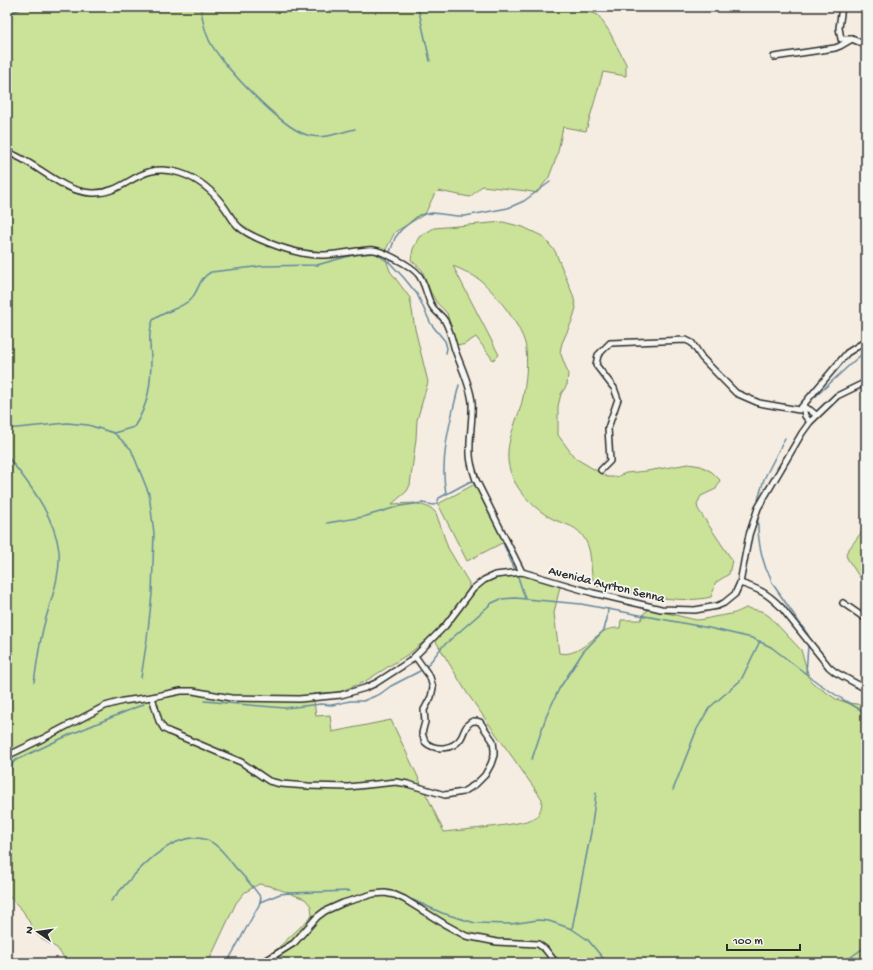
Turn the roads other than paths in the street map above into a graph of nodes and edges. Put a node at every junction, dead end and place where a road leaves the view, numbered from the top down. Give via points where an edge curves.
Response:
1 (842, 7) edge
2 (852, 39) junction
3 (866, 45) edge
4 (774, 57) dead end
5 (7, 152) edge
6 (866, 341) edge
7 (866, 382) edge
8 (803, 407) junction
9 (816, 415) junction
10 (810, 422) junction
11 (601, 470) dead end
12 (522, 572) junction
13 (740, 583) junction
14 (843, 603) dead end
15 (866, 619) edge
16 (415, 656) junction
17 (866, 689) edge
18 (152, 698) junction
19 (7, 756) edge
20 (262, 963) edge
21 (556, 963) edge

1 - 2 street via 839,28 841,39
2 - 3 street
2 - 4 street via 835,48
5 - 12 street via 22,158 69,187 92,193 108,190 151,170 180,173 198,181 212,192 242,229 277,247 315,255 373,250 386,254 414,270 424,285 431,304 444,318 449,331 471,396 470,454 476,480
6 - 8 street via 836,365
7 - 9 street, Avenida Ayrton Senna via 837,396
8 - 9 street
8 - 10 street
8 - 11 street via 791,410 759,404 736,393 702,358 692,343 686,340 610,343 598,355 596,365 614,388 618,400 608,428 610,461
9 - 10 street, Avenida Ayrton Senna
10 - 13 street, Avenida Ayrton Senna via 758,508 749,535
12 - 13 street, Avenida Ayrton Senna via 648,607 673,610 717,606 735,594
12 - 16 street via 495,575 479,584 445,626
13 - 17 street via 773,598 829,667
14 - 15 street
16 - 18 street via 376,683 341,695 261,699 181,691
16 - 18 street via 430,677 433,688 424,710 422,736 425,742 439,748 448,748 460,740 467,725 475,721 480,722 493,741 494,750 488,771 476,784 463,792 445,795 396,782 338,787 274,782 241,762 164,729 156,715
18 - 19 street via 105,706
20 - 21 street via 294,943 325,911 373,894 385,893 410,902 466,936 497,942 538,944

